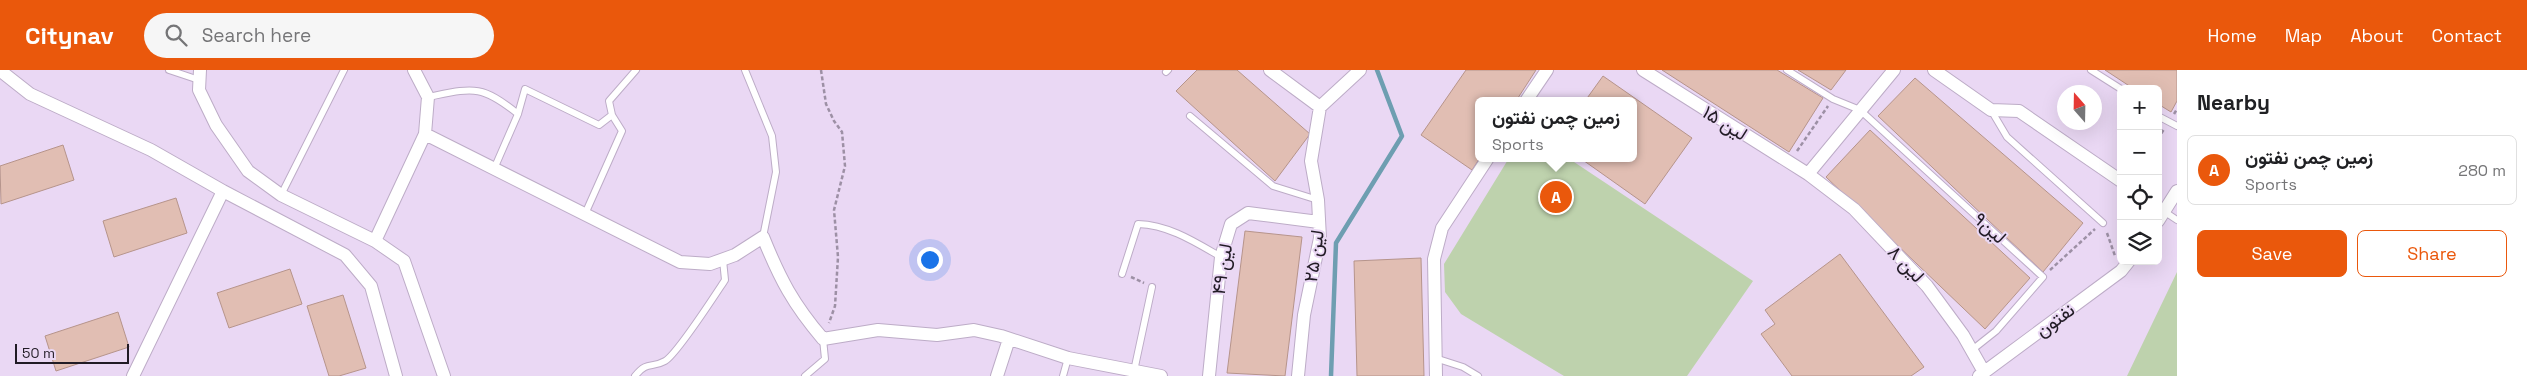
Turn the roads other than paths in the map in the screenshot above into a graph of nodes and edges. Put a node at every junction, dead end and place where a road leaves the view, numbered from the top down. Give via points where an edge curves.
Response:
1 (169, 70) edge
2 (344, 70) edge
3 (414, 70) edge
4 (636, 70) edge
5 (746, 70) edge
6 (1270, 70) edge
7 (1360, 70) edge
8 (1546, 70) edge
9 (1643, 70) edge
10 (1787, 70) edge
11 (1894, 70) edge
12 (1934, 70) edge
13 (2092, 70) edge
14 (2, 72) dead end
15 (199, 75) edge
16 (2117, 86) edge
17 (428, 97) junction
18 (1529, 97) edge
19 (1320, 107) junction
20 (1860, 110) junction
21 (1991, 110) junction
22 (518, 114) junction
23 (612, 115) junction
24 (1190, 116) dead end
25 (2162, 118) edge
26 (2177, 126) edge
27 (425, 134) junction
28 (1485, 162) edge
29 (494, 169) junction
30 (1808, 174) junction
31 (2117, 179) edge
32 (223, 191) junction
33 (2177, 192) edge
34 (281, 196) junction
35 (1318, 200) junction
36 (2162, 211) edge
37 (585, 214) junction
38 (2162, 215) edge
39 (2177, 220) edge
40 (1319, 222) junction
41 (2103, 223) road end
42 (763, 237) junction
43 (375, 241) junction
44 (1221, 257) junction
45 (723, 260) junction
46 (2126, 265) edge
47 (1122, 274) road end
48 (1152, 287) road end
49 (823, 338) junction
50 (1009, 339) junction
51 (1972, 350) junction
52 (1068, 358) junction
53 (1435, 358) junction
54 (1134, 371) junction
55 (1982, 375) edge
56 (133, 376) edge
57 (396, 376) edge
58 (444, 376) edge
59 (635, 376) edge
60 (805, 376) edge
61 (997, 376) edge
62 (1063, 376) edge
63 (1161, 376) edge
64 (1209, 376) edge
65 (1298, 376) edge
66 (1436, 376) edge
67 (1478, 376) edge

1 - 15 lane
2 - 34 lane
3 - 17 street
4 - 23 lane via 609,101
5 - 42 lane via 772,136 776,172
6 - 19 street
7 - 19 street
8 - 18 street
9 - 30 street, لین ۱۵
10 - 20 lane via 1833,99
11 - 20 street
12 - 21 street
13 - 16 lane
14 - 32 street via 30,94 151,150
15 - 34 street via 198,90 216,125 248,171
17 - 22 lane via 477,89 496,96
17 - 27 street
19 - 35 street, لین ۲۵ via 1311,161
20 - 30 street
20 - 51 lane, لین۹ via 2043,277 1996,331
21 - 31 street via 2019,111
21 - 41 lane via 2008,137
22 - 23 lane via 525,89 599,125
22 - 29 lane
23 - 37 lane via 622,131
24 - 35 lane via 1273,186
25 - 26 lane
27 - 29 street
27 - 43 street
28 - 53 street via 1442,228 1434,259
29 - 37 street
30 - 51 street, لین ۸ via 1854,209 1928,286
32 - 56 street
32 - 57 street via 345,255 370,286
33 - 36 street
34 - 43 street
35 - 40 street, لین ۲۵
37 - 45 street via 680,262 710,264
38 - 39 lane
40 - 44 street, لین ۴۹ via 1248,213 1231,224
40 - 65 street, لین ۲۵ via 1320,238 1304,315
42 - 45 street via 735,256
42 - 49 street via 780,280 805,319
43 - 58 street via 404,261
44 - 47 lane via 1156,225 1138,224
44 - 64 street, لین ۴۹
45 - 59 lane via 725,280 678,347 666,361 642,367
46 - 55 street, نفتون
48 - 54 lane
49 - 50 street via 878,330 937,335 974,330
49 - 60 lane via 825,359
50 - 52 street
50 - 61 street
51 - 55 street, لین ۸
52 - 54 street
52 - 62 lane
53 - 66 street
53 - 67 lane via 1463,367
54 - 63 street

